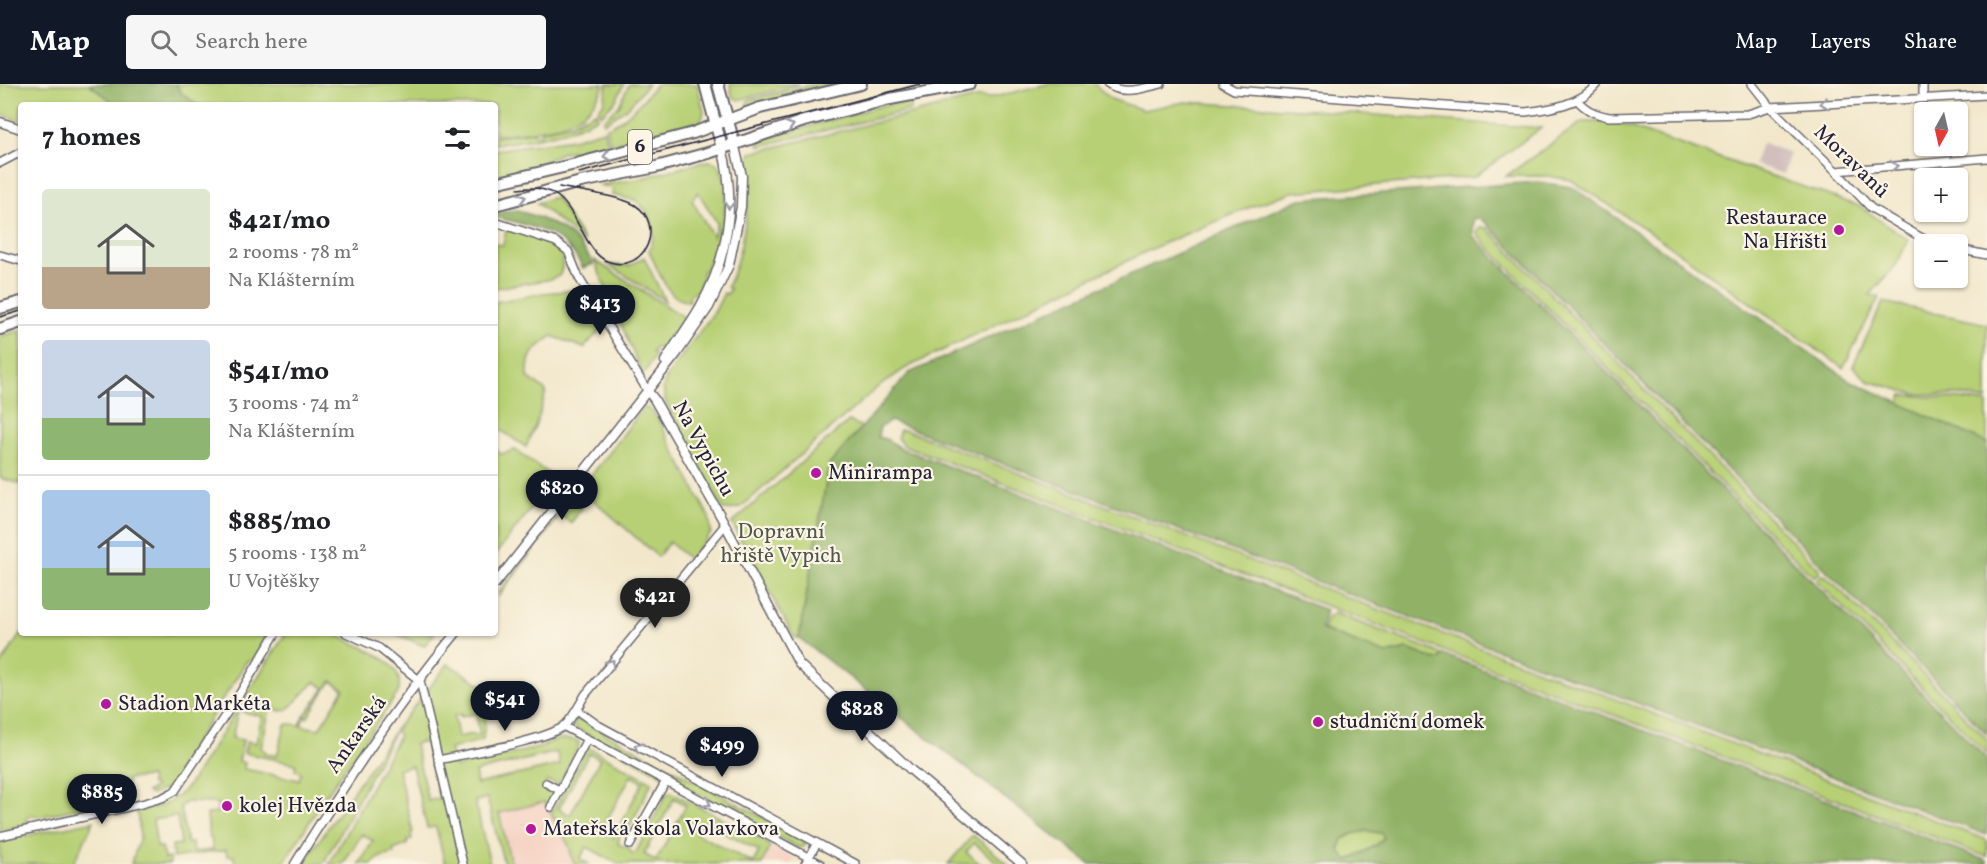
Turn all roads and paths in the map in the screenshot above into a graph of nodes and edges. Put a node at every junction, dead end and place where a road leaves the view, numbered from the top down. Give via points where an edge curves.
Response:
1 (705, 84) edge
2 (718, 84) edge
3 (861, 84) edge
4 (970, 84) edge
5 (1107, 84) edge
6 (1161, 84) edge
7 (1223, 84) edge
8 (1597, 84) edge
9 (1752, 84) edge
10 (1923, 84) edge
11 (1987, 95) edge
12 (1923, 97) junction
13 (1577, 100) junction
14 (1770, 107) junction
15 (728, 120) junction
16 (0, 122) edge
17 (717, 125) junction
18 (18, 128) edge
19 (734, 143) junction
20 (722, 148) junction
21 (18, 154) edge
22 (1987, 158) edge
23 (0, 164) edge
24 (1836, 171) junction
25 (498, 182) edge
26 (498, 204) edge
27 (498, 223) edge
28 (1917, 234) edge
29 (1968, 251) edge
30 (0, 255) edge
31 (1987, 255) edge
32 (18, 260) edge
33 (18, 303) edge
34 (0, 308) edge
35 (18, 323) edge
36 (0, 329) edge
37 (647, 390) junction
38 (725, 525) junction
39 (498, 580) edge
40 (274, 636) edge
41 (353, 636) edge
42 (454, 636) edge
43 (420, 681) junction
44 (577, 710) junction
45 (563, 726) junction
46 (587, 739) junction
47 (438, 760) junction
48 (666, 781) junction
49 (546, 783) dead end
50 (559, 790) junction
51 (550, 807) dead end
52 (0, 836) edge
53 (817, 843) junction
54 (630, 845) dead end
55 (807, 861) edge
56 (295, 864) edge
57 (463, 864) edge
58 (821, 864) edge
59 (856, 864) edge
60 (1022, 864) edge

1 - 17 main road
2 - 15 main road
3 - 15 main road, 6 via 775,104
19 -> 4 main road, 6 via 880,102
5 - 6 street via 1129,91
7 - 13 street via 1234,90 1499,112 1545,110
8 - 13 street
9 - 14 street, Moravanů
10 - 12 street
11 - 12 street
12 -> 14 street
13 - 14 street via 1594,114 1609,117 1748,114
14 - 24 street, Moravanů
15 - 17 main road, 6
15 - 19 main road
16 - 18 street
17 - 20 main road
17 -> 25 main road, 6
19 - 20 main road, 6
19 - 37 street via 742,196 725,275 698,325
26 -> 20 main road, 6
20 -> 37 street via 730,199 721,259 701,306
21 - 23 street
24 -> 22 street
24 - 28 street, Moravanů via 1870,208
27 - 37 street, Na Vypichu via 532,232 568,251 579,278
29 - 31 street
30 - 32 street
33 - 34 main road
35 - 36 main road
37 - 38 street, Na Vypichu
37 - 39 street
44 -> 38 street
38 - 60 street, Na Vypichu via 799,664 911,770
40 - 52 street via 176,791 141,804
41 - 43 street via 379,648
42 - 43 street, Ankarská
43 - 47 street
43 - 56 street, Ankarská via 348,778
44 - 45 street
53 -> 44 street
45 - 46 street
45 - 47 street via 539,737
46 - 48 street
46 - 50 street
47 - 57 street
48 - 54 street
48 -> 55 street
49 - 50 street
50 - 51 street
53 - 55 street
53 - 59 street
55 - 58 street

